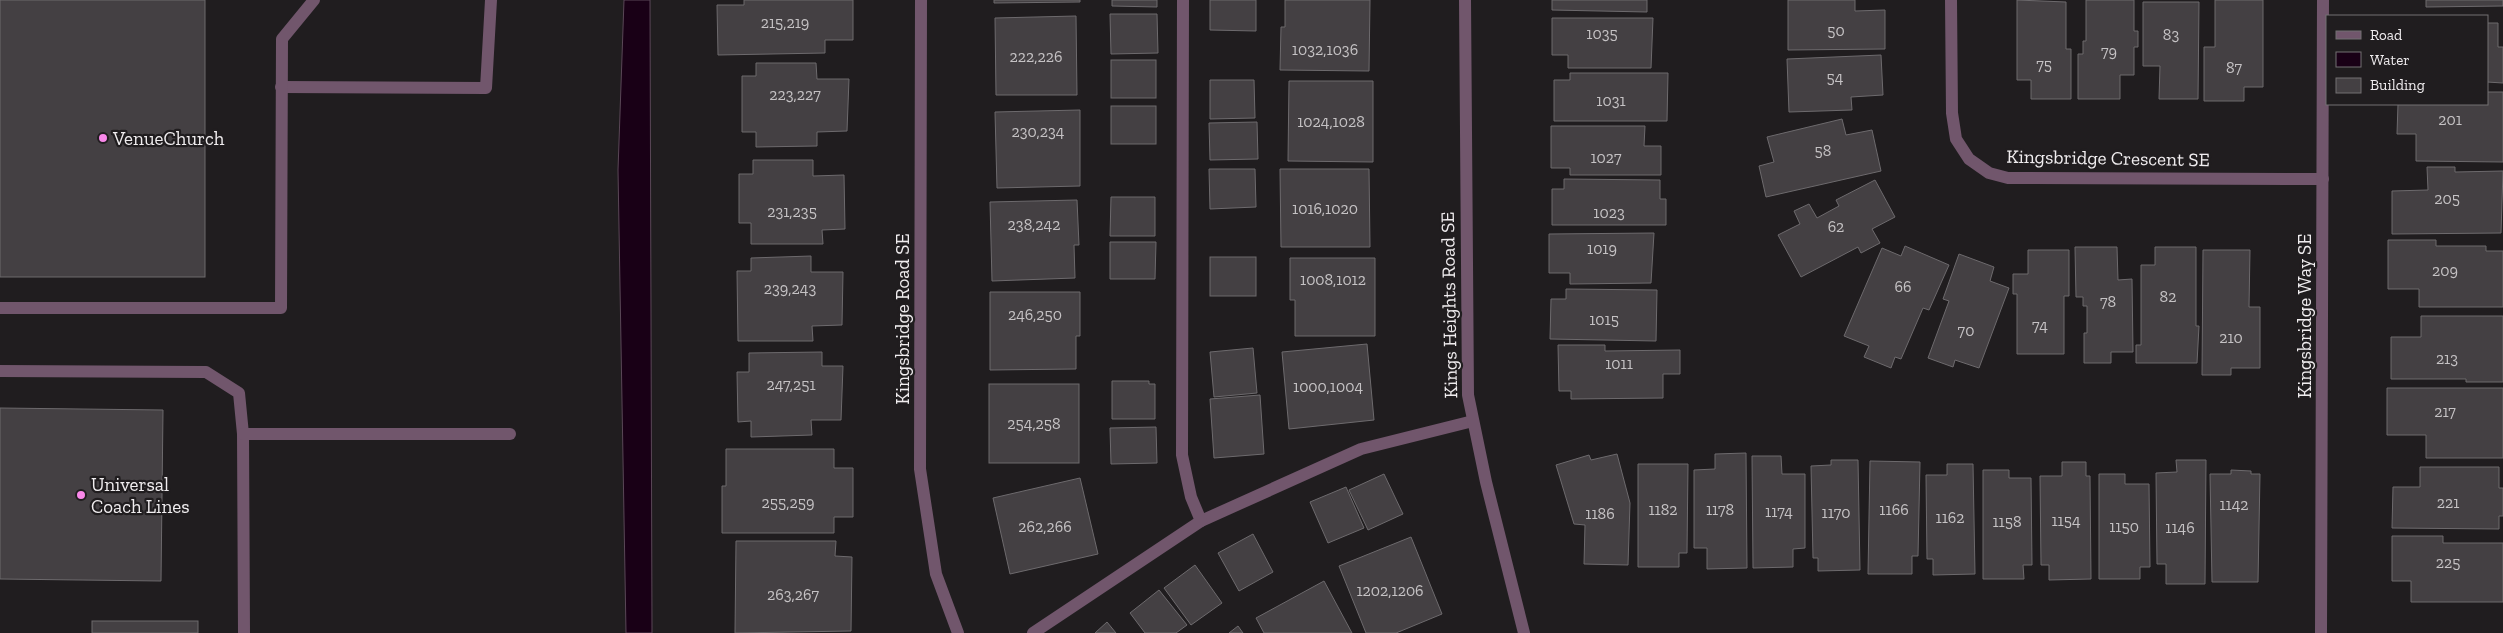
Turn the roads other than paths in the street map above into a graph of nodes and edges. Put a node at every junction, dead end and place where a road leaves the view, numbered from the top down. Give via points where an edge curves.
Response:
1 (314, 0) edge
2 (491, 0) edge
3 (921, 0) edge
4 (1183, 0) edge
5 (1465, 0) edge
6 (1951, 0) edge
7 (2322, 0) edge
8 (281, 87) junction
9 (2323, 178) junction
10 (0, 308) edge
11 (0, 371) edge
12 (1473, 421) junction
13 (244, 434) junction
14 (510, 434) dead end
15 (1201, 521) junction
16 (244, 633) edge
17 (958, 633) edge
18 (1033, 633) edge
19 (1524, 633) edge
20 (2320, 633) edge

1 - 8 street via 282,39
2 - 8 street via 486,88
3 - 17 street, Kingsbridge Road SE via 920,469 936,574
4 - 15 street via 1182,454 1191,497
5 - 12 street, Kings Heights Road SE via 1468,395
6 - 9 street, Kingsbridge Crescent SE via 1952,113 1956,139 1969,159 1989,173 2008,178
7 - 9 street, Kingsbridge Way SE
8 - 10 street via 281,308
9 - 20 street, Kingsbridge Way SE
11 - 13 street via 206,372 239,393
12 - 15 street via 1360,449
12 - 19 street, Kings Heights Road SE
13 - 14 street
13 - 16 street
15 - 18 street

